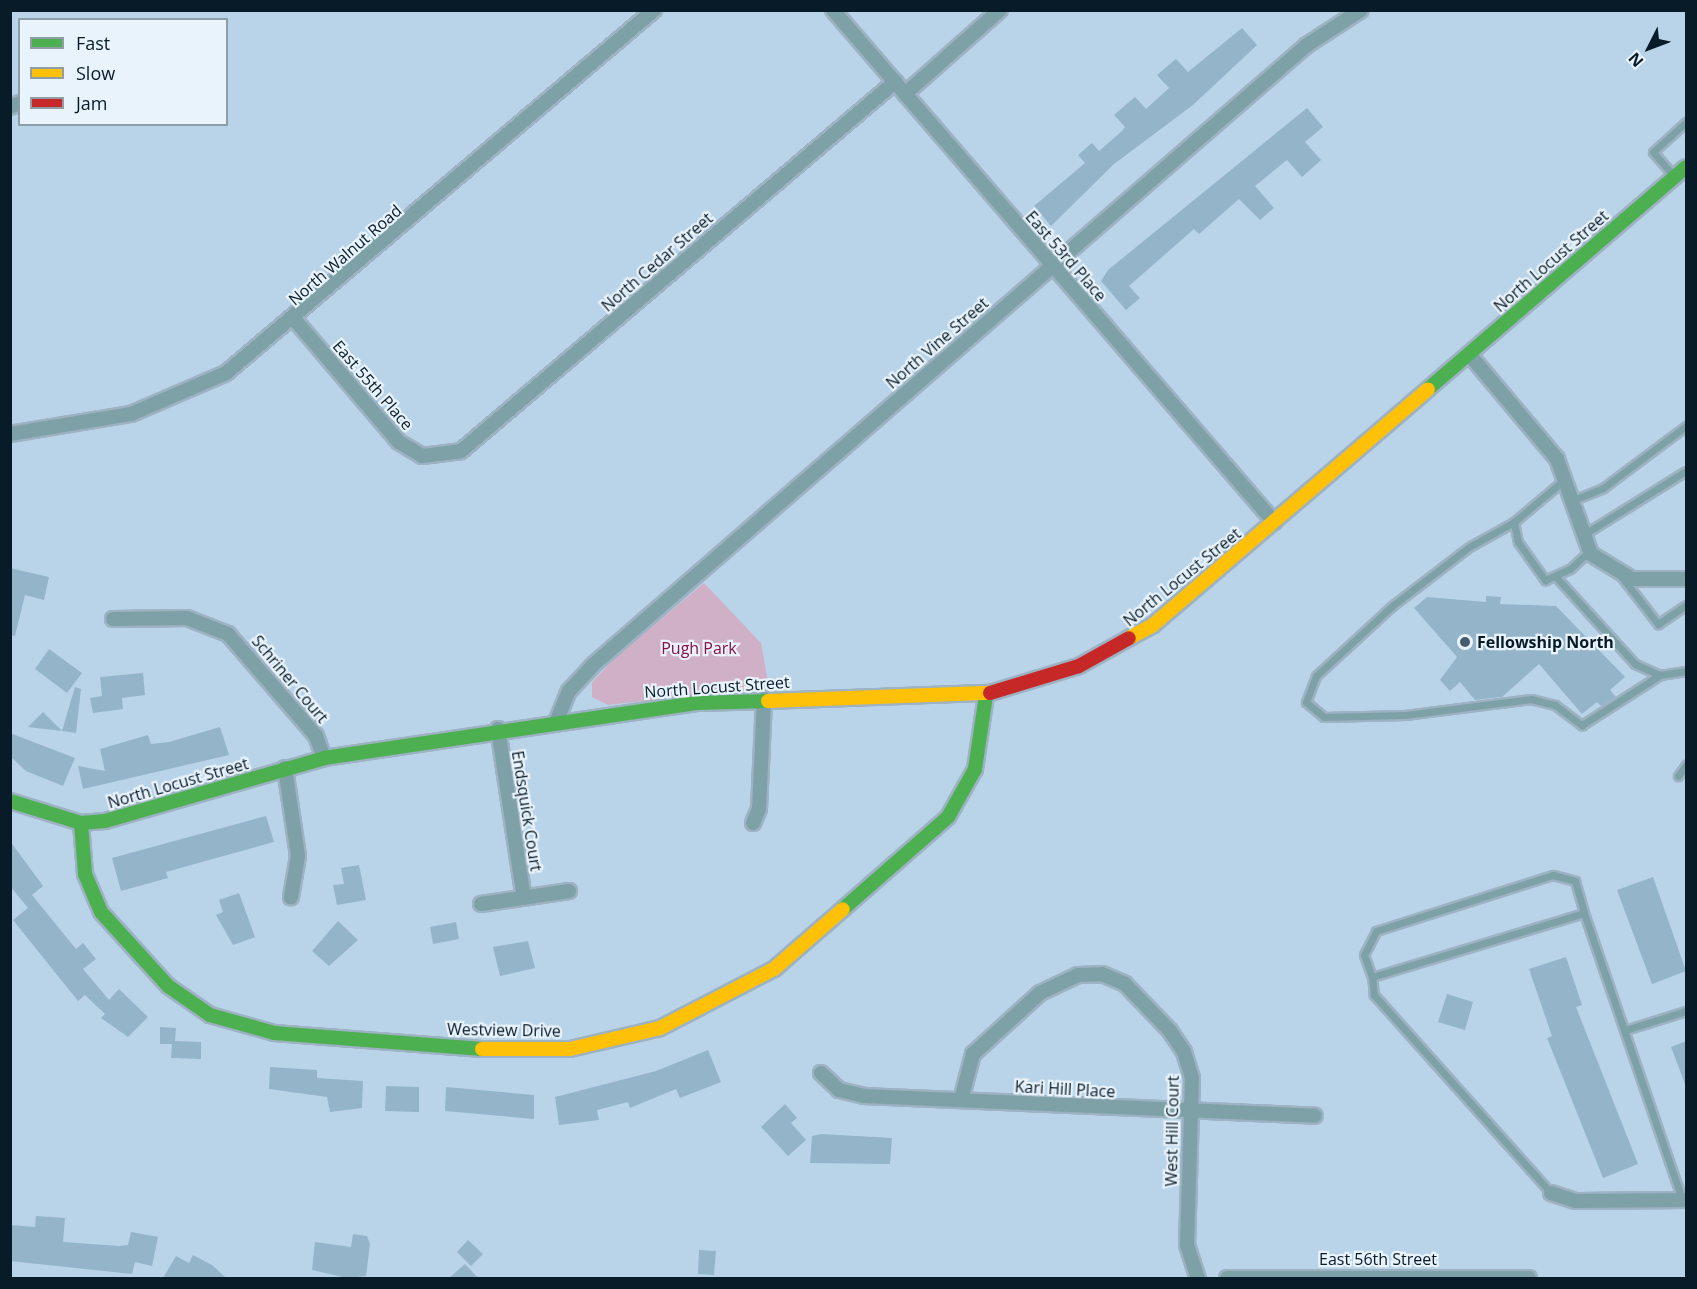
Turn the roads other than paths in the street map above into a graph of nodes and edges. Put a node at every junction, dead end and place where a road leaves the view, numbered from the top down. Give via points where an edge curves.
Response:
1 (654, 10) edge
2 (833, 10) edge
3 (1000, 10) edge
4 (1361, 10) edge
5 (895, 82) junction
6 (905, 94) junction
7 (1686, 122) edge
8 (1686, 167) edge
9 (1674, 177) junction
10 (1052, 265) junction
11 (295, 320) junction
12 (1469, 354) junction
13 (1686, 426) edge
14 (10, 434) edge
15 (435, 458) joint
16 (1686, 471) edge
17 (1564, 479) junction
18 (1570, 501) junction
19 (1274, 522) junction
20 (1514, 522) junction
21 (1581, 536) junction
22 (1589, 551) junction
23 (1620, 574) junction
24 (1557, 578) junction
25 (1686, 579) edge
26 (1686, 605) edge
27 (113, 620) dead end
28 (1686, 671) edge
29 (1660, 675) junction
30 (986, 695) junction
31 (764, 699) junction
32 (558, 720) junction
33 (498, 729) junction
34 (324, 758) junction
35 (1686, 765) edge
36 (285, 768) junction
37 (1678, 776) dead end
38 (10, 801) edge
39 (81, 823) junction
40 (753, 823) dead end
41 (569, 891) dead end
42 (291, 897) dead end
43 (524, 898) junction
44 (481, 904) dead end
45 (1584, 913) junction
46 (1372, 977) junction
47 (1686, 1011) edge
48 (1625, 1030) junction
49 (821, 1072) dead end
50 (961, 1100) junction
51 (1191, 1112) junction
52 (1315, 1116) dead end
53 (1551, 1193) joint
54 (1684, 1200) edge
55 (1198, 1278) edge
56 (1227, 1278) edge
57 (1528, 1278) edge

1 - 11 street, North Walnut Road
2 - 5 street, East 53rd Place
3 - 6 street
4 - 10 street, North Vine Street via 1306,45
5 - 6 street, East 53rd Place
5 - 15 street, North Cedar Street via 472,443
6 - 10 street, East 53rd Place
7 - 9 lane via 1653,152
8 - 9 street, North Locust Street
9 - 12 street, North Locust Street
10 - 19 street, East 53rd Place
10 - 32 street, North Vine Street via 593,665 568,691
11 - 14 street, North Walnut Road via 257,351 190,393 122,416
11 - 15 street, East 55th Place via 399,442
12 - 17 street via 1550,448
12 - 19 street, North Locust Street
13 - 18 lane via 1603,488
16 - 21 lane via 1646,501
17 - 18 street
17 - 20 lane
18 - 21 street
19 - 30 street, North Locust Street via 1139,635 1079,666
20 - 24 lane via 1529,561 1545,580
20 - 29 lane via 1469,547 1392,606 1316,676 1306,691 1306,702 1324,717 1405,715 1531,699 1555,705 1582,724
21 - 22 street
22 - 23 street
22 - 24 lane
23 - 25 street via 1656,582
23 - 26 lane via 1658,624
24 - 29 lane via 1635,664
27 - 34 street, Schriner Court via 187,618 228,634 316,735
28 - 29 lane
30 - 31 street, North Locust Street
30 - 39 street, Westview Drive via 975,769 948,817 809,939 755,982 702,1011 638,1035 570,1048 513,1051 274,1033 210,1015 168,986 101,912 85,874
31 - 32 street, North Locust Street
31 - 40 street via 759,809
32 - 33 street, North Locust Street
33 - 34 street, North Locust Street
33 - 43 street, Endsquick Court
34 - 36 street, North Locust Street
35 - 37 lane
36 - 39 street, North Locust Street via 124,818
36 - 42 street via 298,856
38 - 39 street, North Locust Street
41 - 43 street, Endsquick Court
43 - 44 street, Endsquick Court
45 - 46 lane
45 - 46 lane via 1575,881 1553,875 1376,931 1364,955
45 - 48 lane
46 - 53 lane via 1374,995
47 - 48 lane
48 - 54 lane
49 - 50 street, Kari Hill Place via 849,1094
50 - 51 street, Kari Hill Place
50 - 51 street, West Hill Court via 973,1054 1040,993 1078,975 1102,975 1125,984 1184,1052 1192,1078
51 - 52 street, Kari Hill Place
51 - 55 street, West Hill Court via 1186,1245
53 - 54 street via 1576,1201
56 - 57 street, East 56th Street

